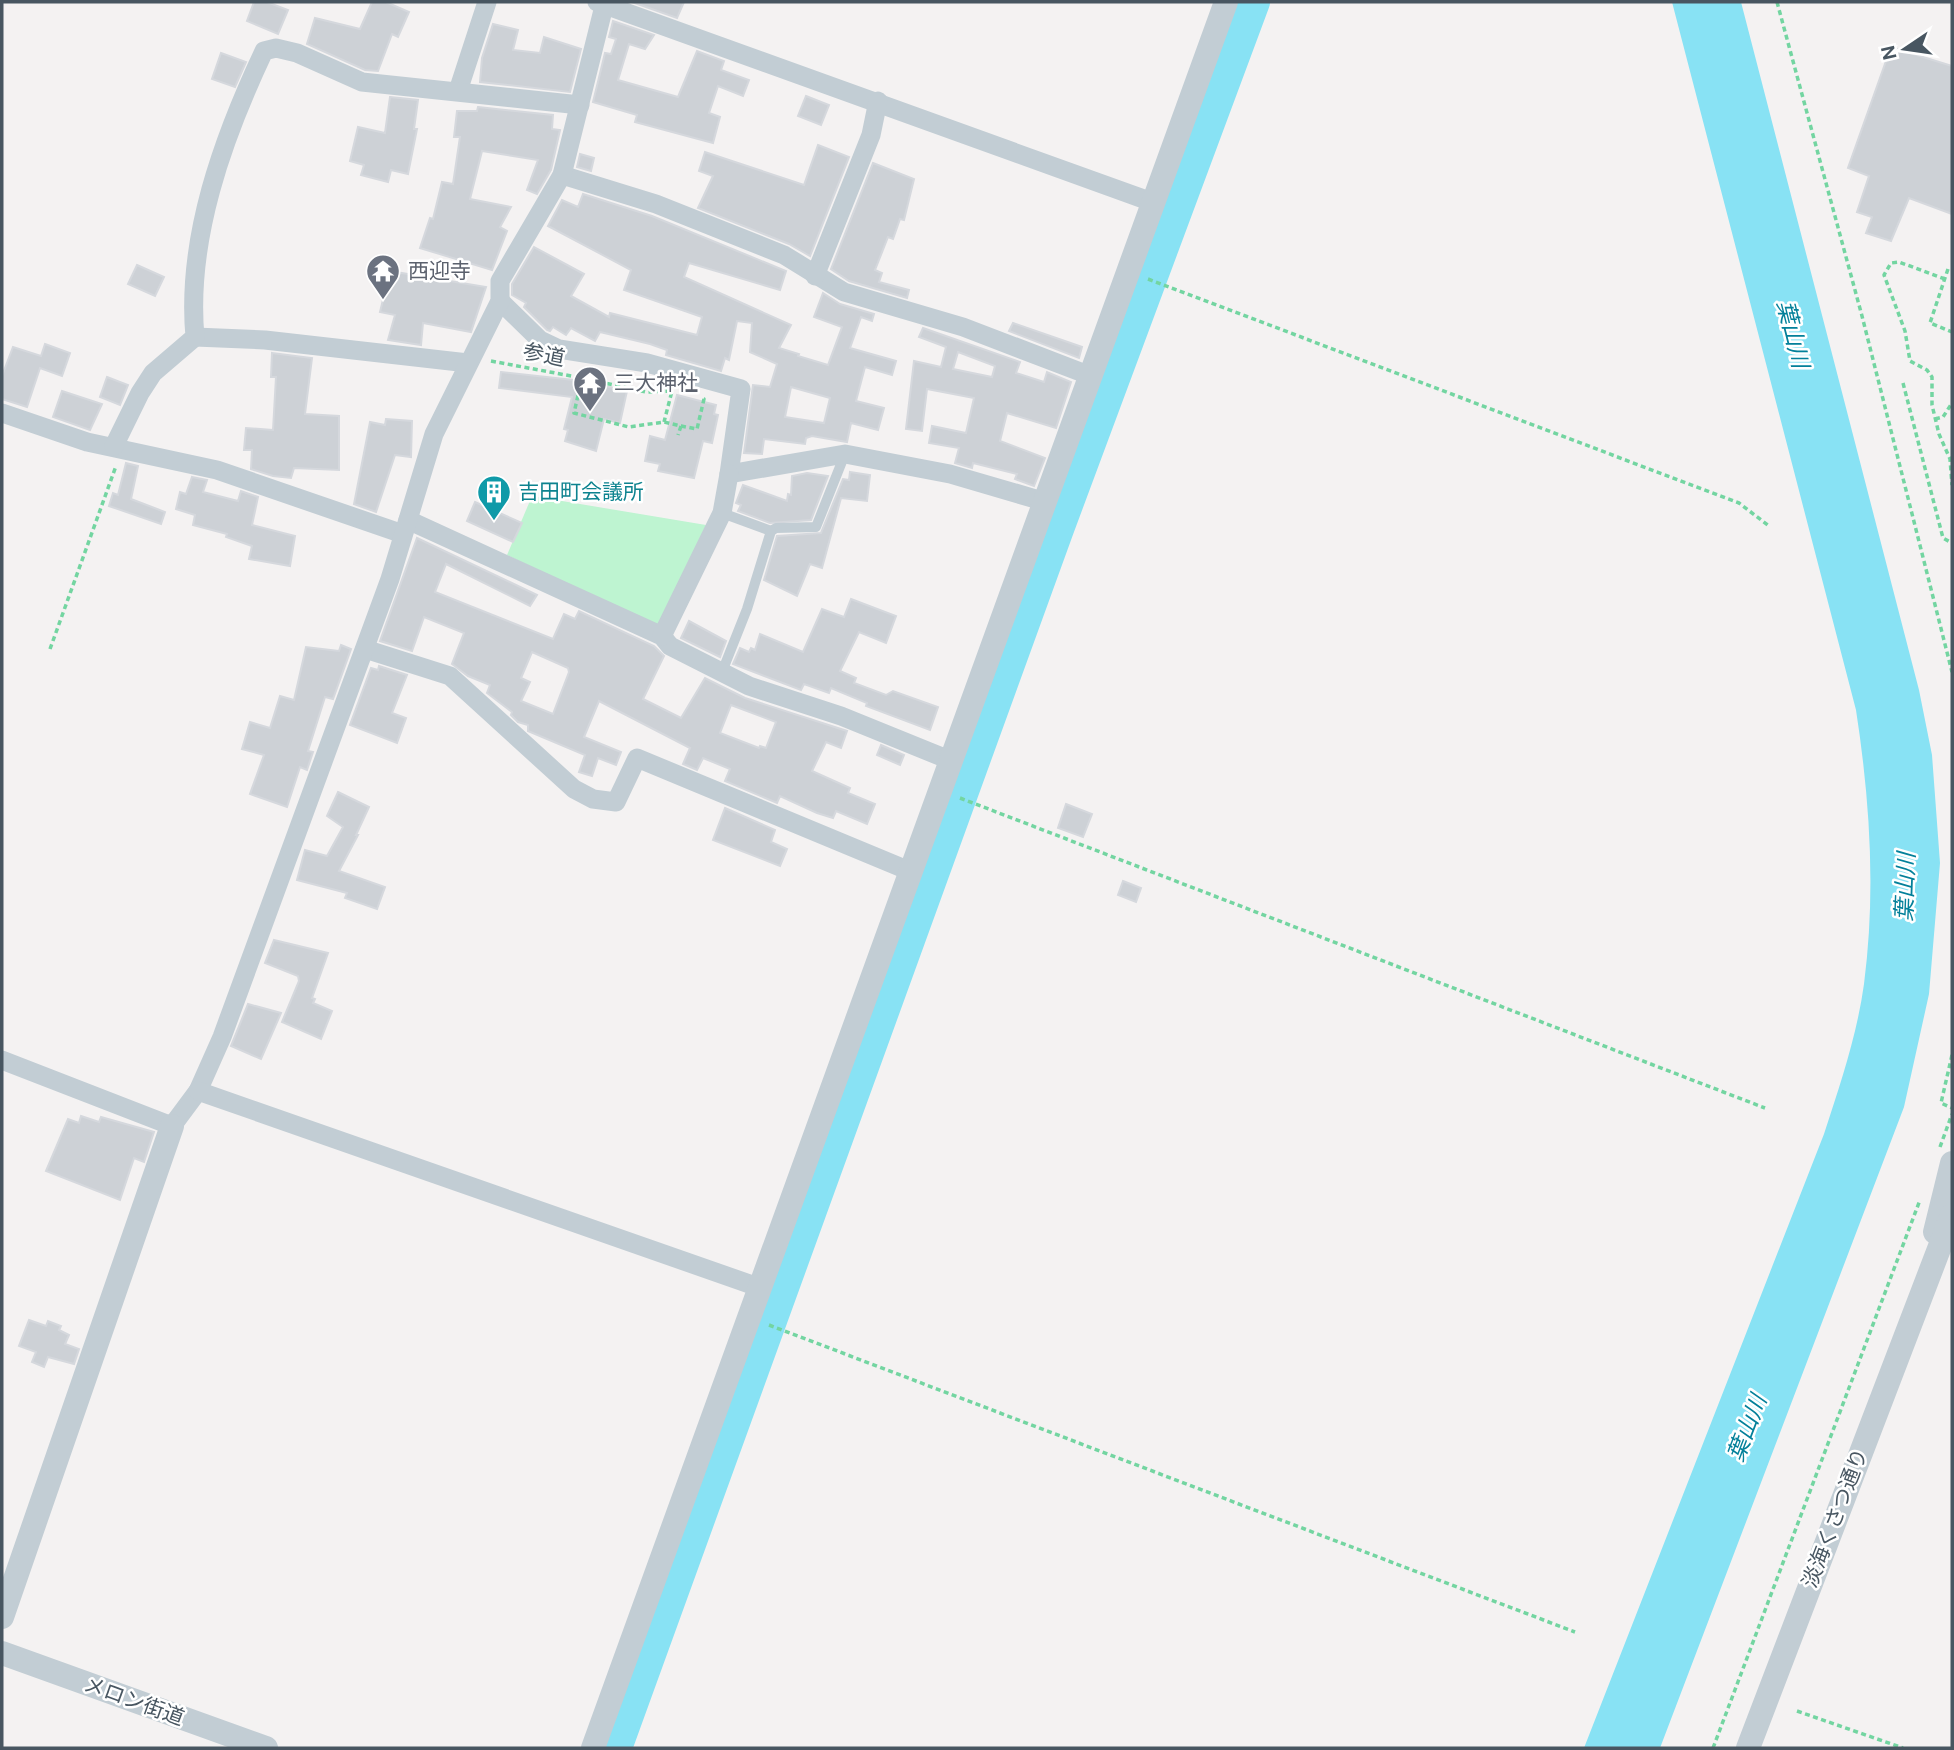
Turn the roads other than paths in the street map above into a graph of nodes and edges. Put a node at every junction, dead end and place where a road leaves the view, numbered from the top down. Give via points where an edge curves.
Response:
1 (487, 2) edge
2 (1226, 2) edge
3 (602, 3) edge
4 (458, 91) junction
5 (878, 101) junction
6 (580, 104) junction
7 (562, 175) junction
8 (1152, 202) junction
9 (816, 276) junction
10 (500, 301) junction
11 (195, 337) junction
12 (470, 360) junction
13 (1091, 376) junction
14 (2, 413) edge
15 (118, 447) junction
16 (845, 454) junction
17 (729, 474) junction
18 (1046, 502) junction
19 (722, 513) junction
20 (406, 527) junction
21 (771, 531) junction
22 (662, 636) junction
23 (365, 649) junction
24 (722, 672) junction
25 (952, 761) junction
26 (912, 872) junction
27 (2, 1060) edge
28 (198, 1091) junction
29 (172, 1126) junction
30 (1945, 1158) edge
31 (1952, 1216) edge
32 (761, 1288) junction
33 (1922, 1288) junction
34 (2, 1617) edge
35 (2, 1653) edge
36 (266, 1748) edge
37 (593, 1748) edge
38 (1748, 1748) edge

1 - 4 street
2 - 8 street
3 - 5 street
3 - 6 street
4 - 6 street
4 - 11 street via 362,82 297,53 276,48 264,51 237,106 208,194 195,266
5 - 8 street
5 - 9 street via 871,135
6 - 7 street
7 - 9 street via 656,204 784,255
7 - 10 street via 500,282
8 - 13 street
9 - 13 street via 844,292 963,327
10 - 12 street
10 - 17 street via 540,340 559,349 647,363 741,389
11 - 12 street
11 - 15 street via 153,373
12 - 20 street via 434,434
13 - 18 street
14 - 15 street via 87,442
15 - 20 street via 217,470
16 - 17 street
16 - 18 street via 950,474
16 - 21 lane via 816,527
17 - 19 street
18 - 25 street
19 - 21 lane
19 - 22 street
20 - 22 street
20 - 23 street
21 - 24 lane
22 - 24 street via 670,646
23 - 26 street via 450,676 574,789 593,799 615,802 637,758
23 - 28 street
24 - 25 street
25 - 26 street
26 - 32 street
27 - 29 street
28 - 29 street
28 - 32 street
29 - 34 street
30 - 33 street, 淡海くさつ通り
31 - 33 street, 淡海くさつ通り
32 - 37 street
33 - 38 street, 淡海くさつ通り
35 - 36 street, メロン街道

